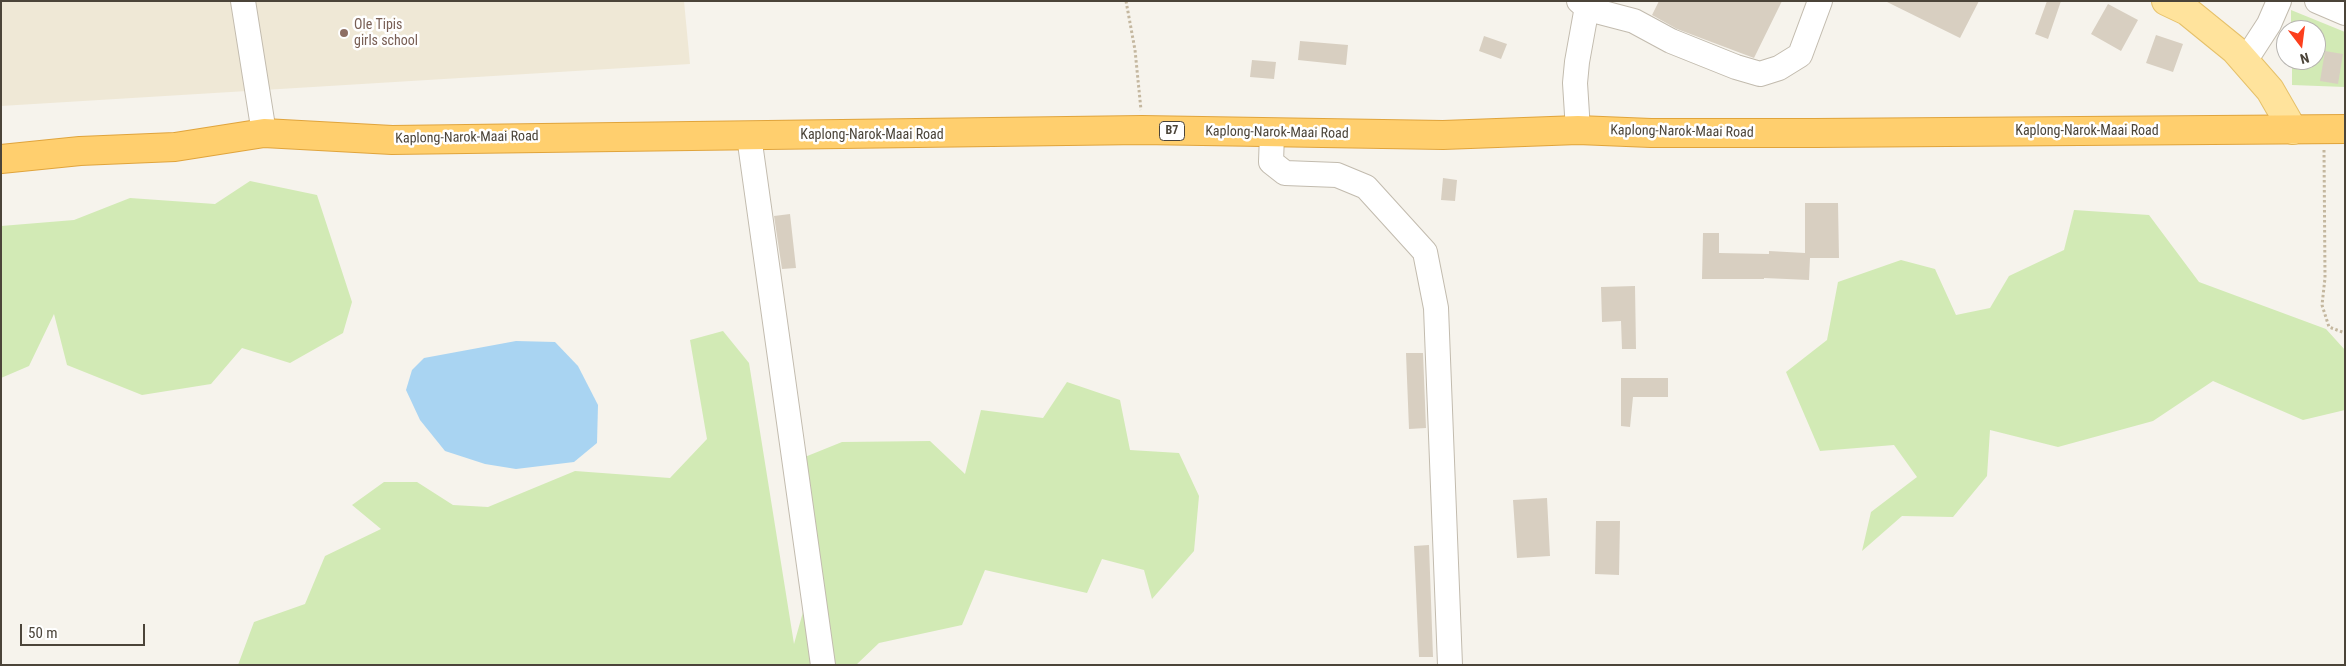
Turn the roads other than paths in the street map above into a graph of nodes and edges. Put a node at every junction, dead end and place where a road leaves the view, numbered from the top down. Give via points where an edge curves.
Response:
1 (243, 1) edge
2 (1820, 1) edge
3 (2166, 1) edge
4 (2279, 1) edge
5 (2317, 1) edge
6 (1585, 4) edge
7 (2345, 13) edge
8 (2245, 61) junction
9 (2334, 129) edge
10 (1578, 130) junction
11 (2293, 130) junction
12 (264, 133) junction
13 (1272, 134) junction
14 (749, 136) junction
15 (1, 159) edge
16 (823, 665) edge
17 (1450, 665) edge

1 - 12 street
2 - 6 street via 1800,55 1779,68 1760,74
3 - 8 main road via 2195,17
4 - 8 street via 2269,24
5 - 7 street
6 - 10 street via 1577,62
8 - 11 main road via 2270,90
9 - 11 highway, Kaplong-Narok-Maai Road / B7
10 - 11 highway, Kaplong-Narok-Maai Road / B7 via 1651,133
10 - 13 highway, Kaplong-Narok-Maai Road / B7 via 1443,135
12 - 14 highway, Kaplong-Narok-Maai Road / B7 via 392,140
12 - 15 highway, Kaplong-Narok-Maai Road / B7 via 175,147 80,151
13 - 14 highway, Kaplong-Narok-Maai Road / B7 via 1142,130
13 - 17 street via 1270,162 1284,173 1337,174 1366,187 1425,252 1436,308
14 - 16 street

